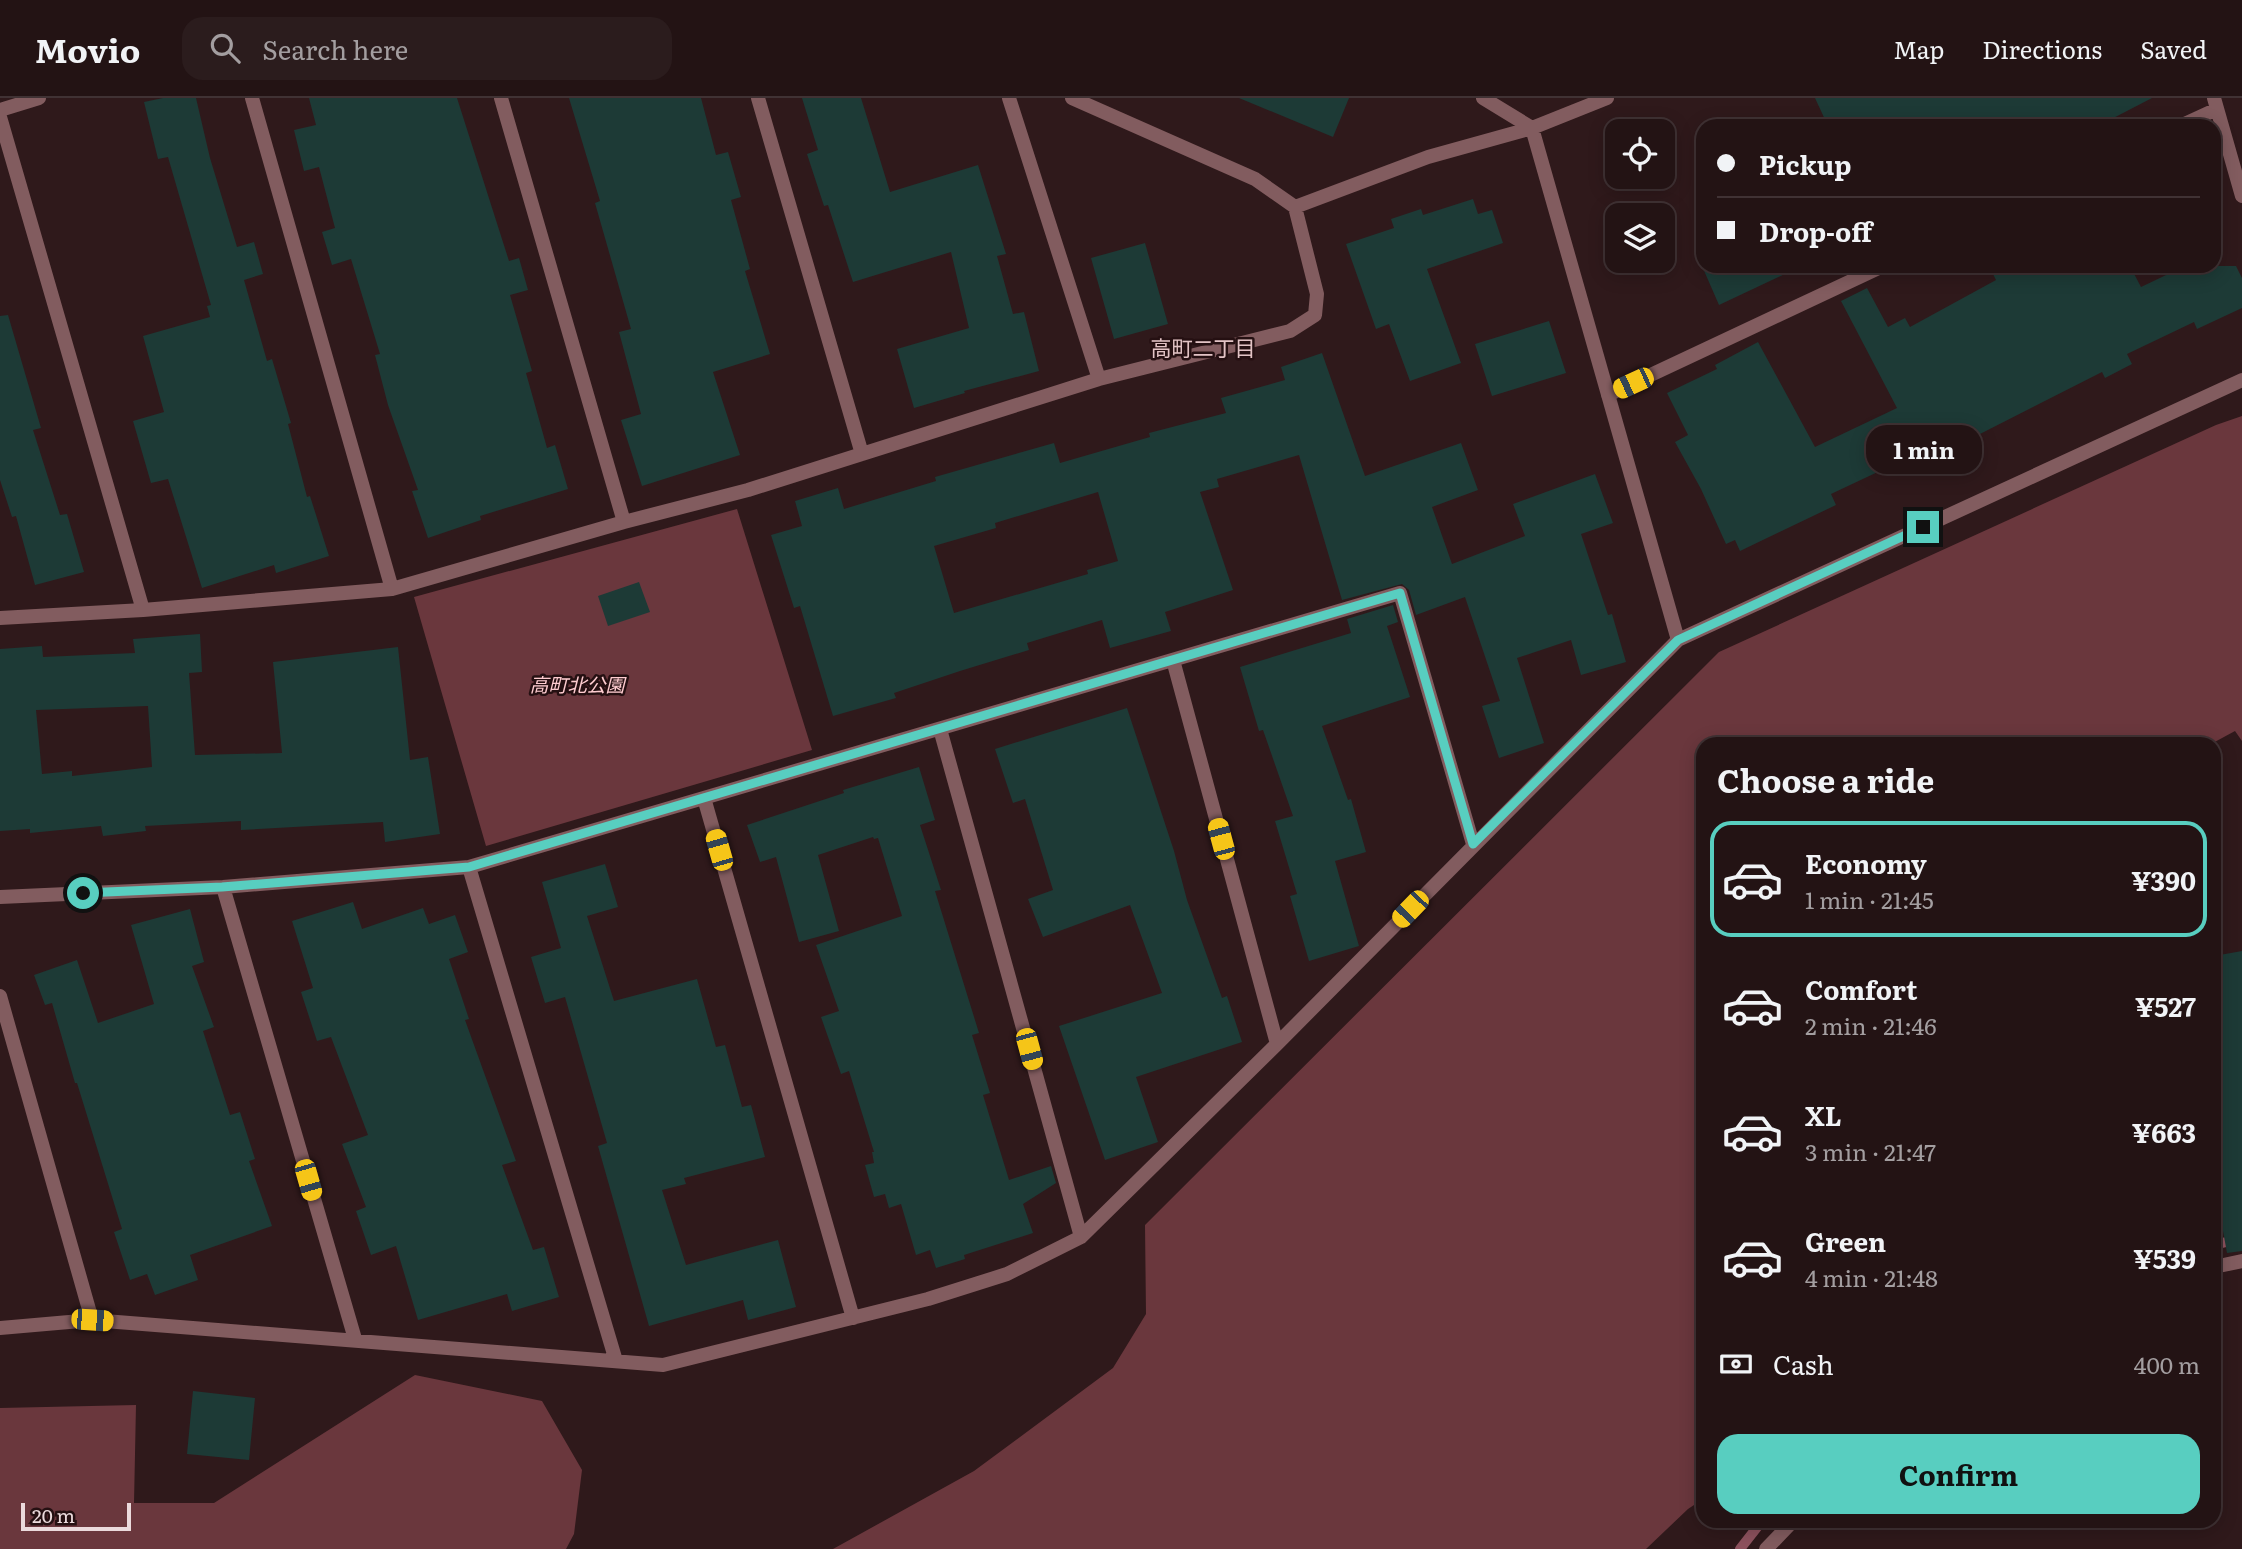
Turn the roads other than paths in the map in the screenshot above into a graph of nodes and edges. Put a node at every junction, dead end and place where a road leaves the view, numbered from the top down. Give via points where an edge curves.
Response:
1 (39, 98) edge
2 (252, 98) edge
3 (501, 98) edge
4 (758, 98) edge
5 (1009, 98) edge
6 (1072, 98) edge
7 (1483, 98) edge
8 (1607, 98) edge
9 (2216, 103) edge
10 (0, 110) edge
11 (0, 117) edge
12 (2191, 119) edge
13 (2221, 121) edge
14 (1532, 128) junction
15 (2242, 196) edge
16 (1296, 207) junction
17 (1868, 273) edge
18 (1099, 379) junction
19 (2242, 380) edge
20 (1608, 395) junction
21 (862, 454) junction
22 (624, 522) junction
23 (392, 589) junction
24 (142, 610) junction
25 (0, 618) edge
26 (1678, 640) junction
27 (1173, 660) junction
28 (940, 729) junction
29 (704, 798) junction
30 (1473, 844) junction
31 (469, 867) junction
32 (222, 887) junction
33 (0, 897) edge
34 (0, 996) edge
35 (1277, 1044) junction
36 (1082, 1237) junction
37 (2242, 1261) edge
38 (2221, 1266) edge
39 (853, 1318) junction
40 (92, 1320) junction
41 (0, 1328) edge
42 (355, 1339) junction
43 (616, 1361) junction
44 (1786, 1528) edge
45 (1766, 1549) edge

1 - 10 street
2 - 23 street
3 - 22 street
4 - 21 street
5 - 18 street
6 - 16 street via 1255,178
7 - 14 street
8 - 14 street
9 - 12 street
11 - 24 street
13 - 15 street
14 - 16 street via 1428,157
14 - 20 street
16 - 18 street via 1317,294 1315,315 1290,331
17 - 20 street
18 - 21 street
19 - 26 street
20 - 26 street
21 - 22 street
22 - 23 street
23 - 24 street
24 - 25 street
26 - 30 street
27 - 28 street
27 - 30 street via 1400,593
27 - 35 street
28 - 29 street
28 - 36 street
29 - 31 street
29 - 39 street
30 - 35 street
31 - 32 street
31 - 43 street
32 - 33 street
32 - 42 street
34 - 40 street
35 - 36 street
36 - 39 street via 1007,1274
37 - 38 street
39 - 43 street via 663,1365
40 - 41 street
40 - 42 street
42 - 43 street
44 - 45 street

